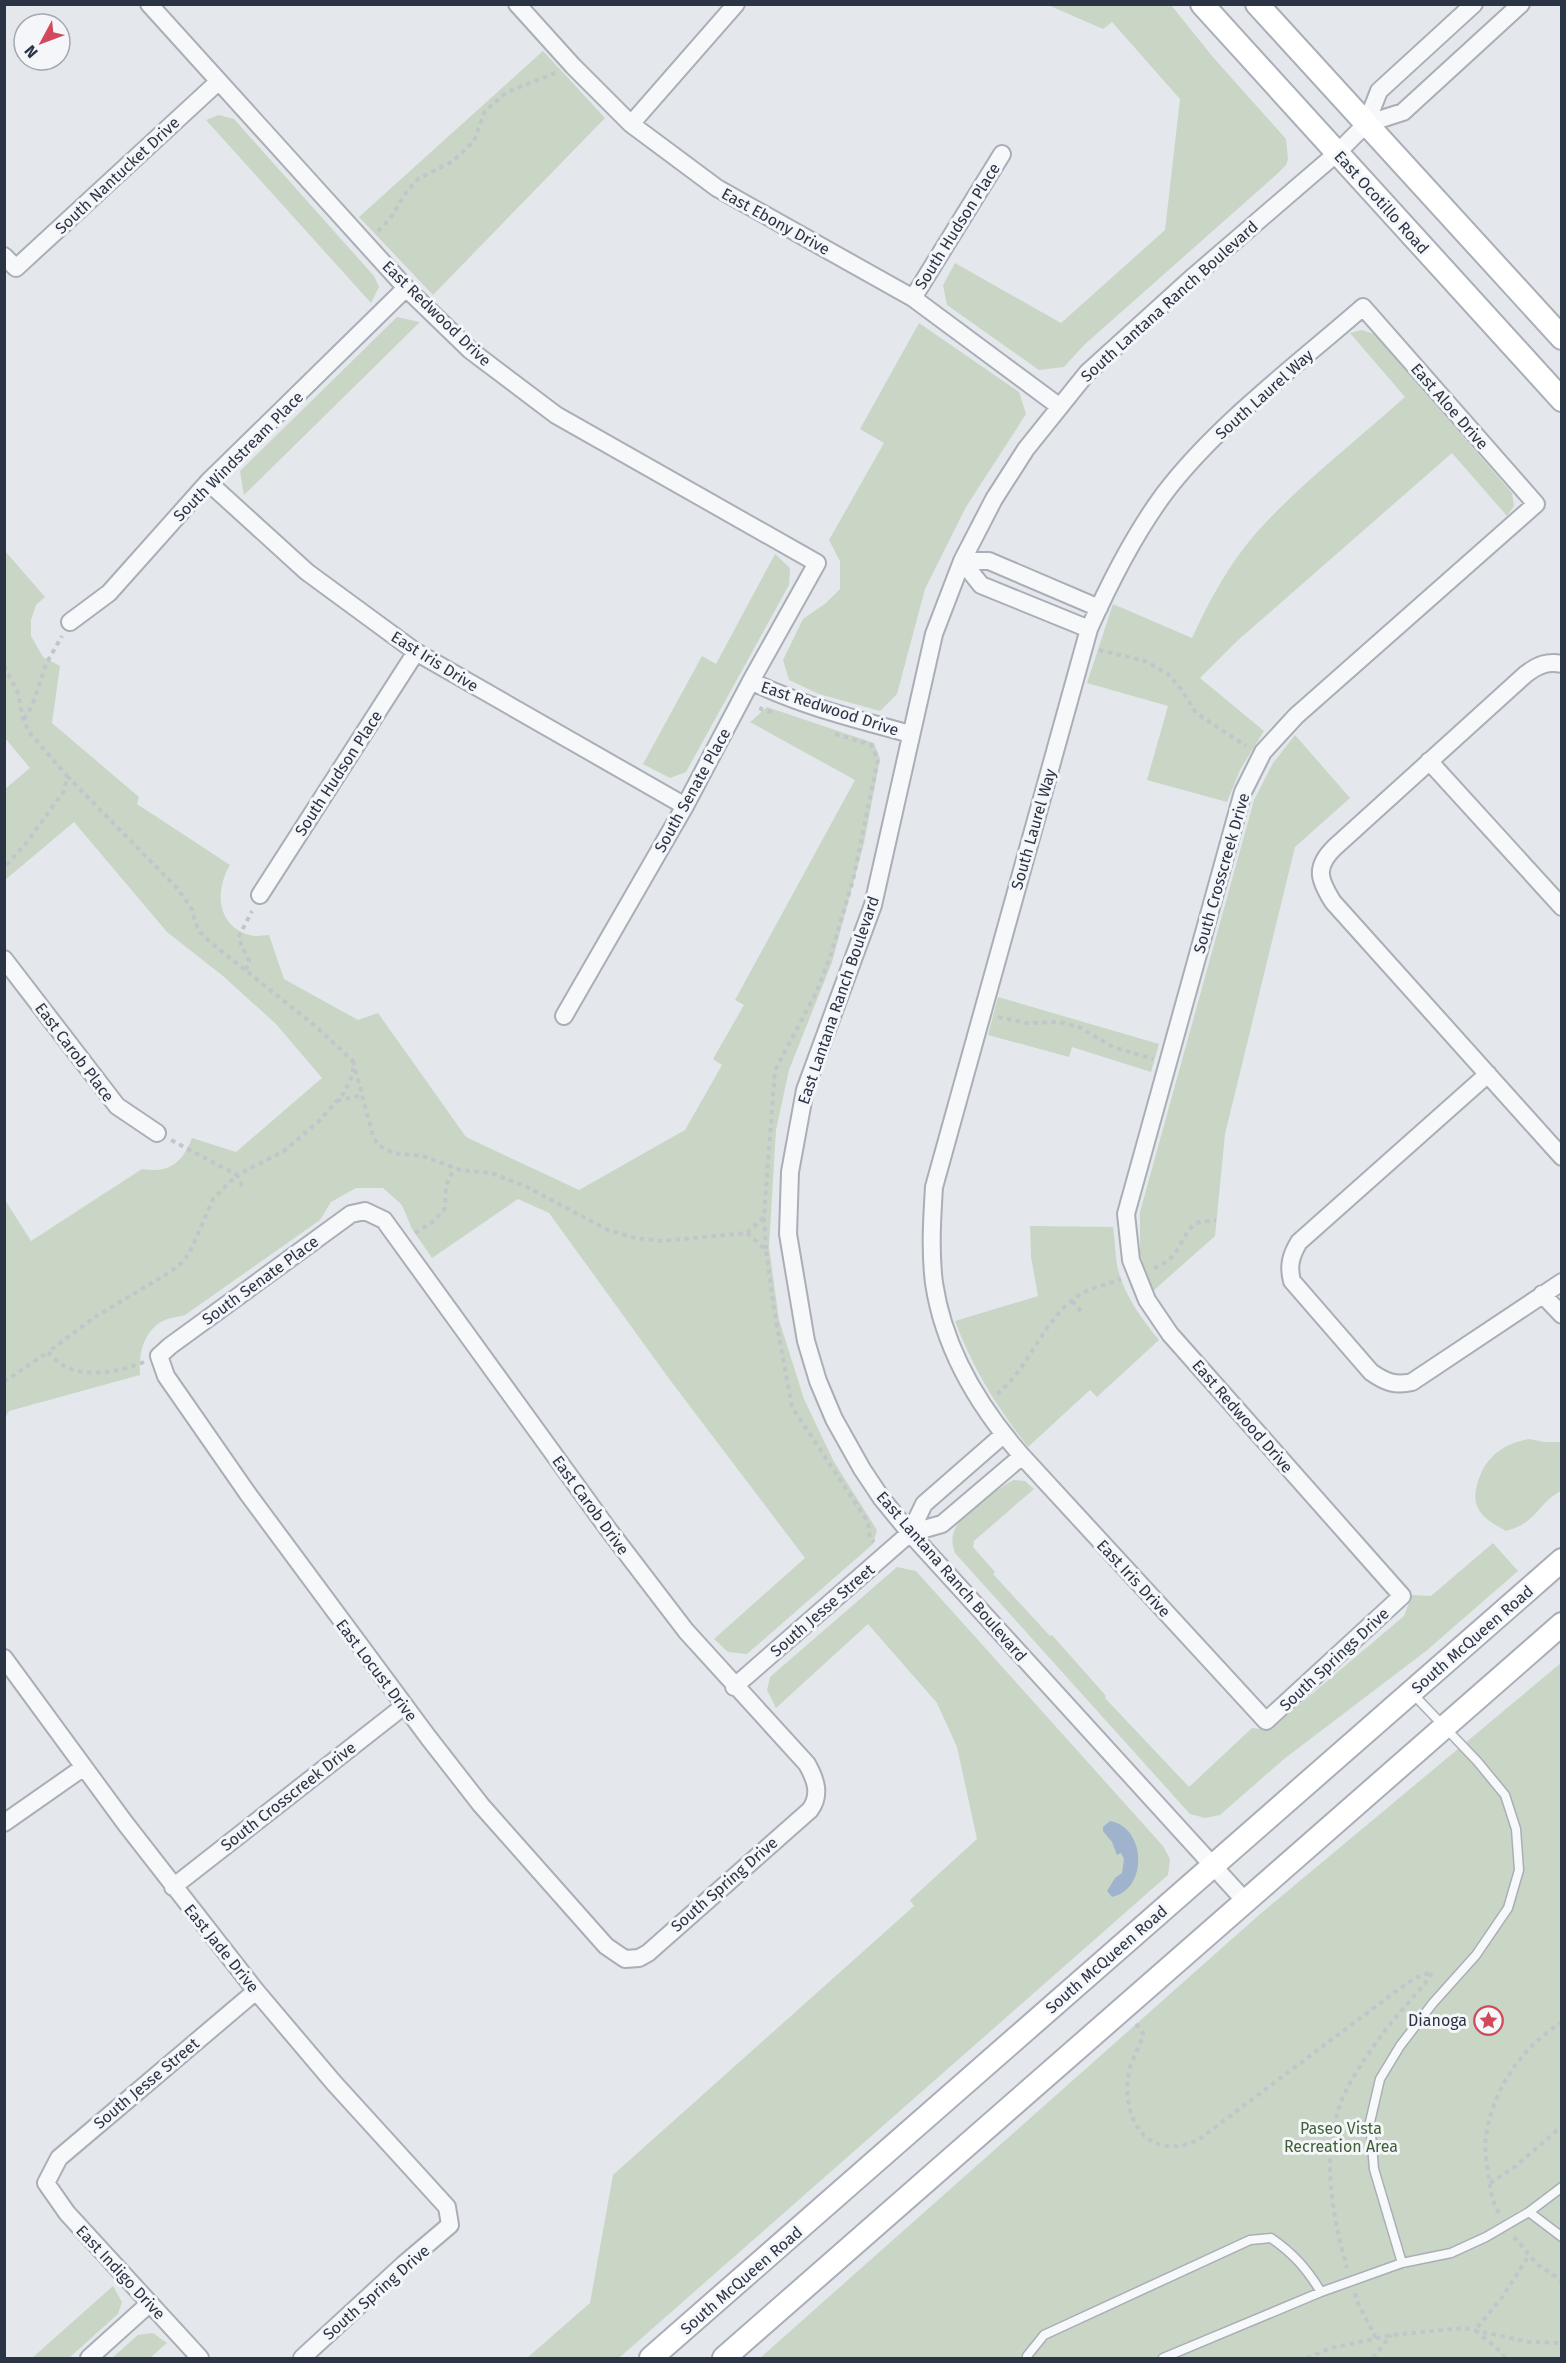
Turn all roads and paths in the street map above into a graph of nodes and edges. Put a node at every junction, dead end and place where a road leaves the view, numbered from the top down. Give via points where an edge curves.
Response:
1 (149, 4) edge
2 (518, 4) edge
3 (736, 4) edge
4 (1203, 4) edge
5 (1257, 4) edge
6 (1474, 4) edge
7 (1521, 4) edge
8 (573, 66) junction
9 (218, 82) junction
10 (631, 124) junction
11 (1366, 124) junction
12 (1337, 153) junction
13 (1002, 154) dead end
14 (365, 243) junction
15 (10, 262) edge
16 (406, 288) junction
17 (913, 298) junction
18 (1363, 307) joint
19 (1562, 338) edge
20 (1562, 400) edge
21 (1060, 407) junction
22 (208, 482) junction
23 (1536, 504) joint
24 (962, 561) junction
25 (818, 563) joint
26 (1099, 608) junction
27 (70, 622) joint
28 (1087, 637) junction
29 (416, 652) junction
30 (1562, 664) edge
31 (4, 666) edge
32 (751, 681) junction
33 (771, 691) junction
34 (778, 714) dead end
35 (23, 719) junction
36 (830, 733) dead end
37 (910, 734) junction
38 (1261, 757) junction
39 (1429, 761) junction
40 (67, 776) junction
41 (685, 806) junction
42 (4, 868) edge
43 (260, 894) joint
44 (1562, 907) edge
45 (4, 959) edge
46 (246, 970) junction
47 (981, 1013) junction
48 (564, 1016) dead end
49 (353, 1061) junction
50 (1168, 1064) junction
51 (1488, 1074) junction
52 (363, 1097) junction
53 (337, 1101) junction
54 (157, 1133) joint
55 (1562, 1157) edge
56 (454, 1168) junction
57 (237, 1175) junction
58 (242, 1186) dead end
59 (365, 1211) joint
60 (1126, 1214) joint
61 (764, 1217) junction
62 (1216, 1220) dead end
63 (399, 1244) junction
64 (766, 1250) dead end
65 (1136, 1274) junction
66 (1562, 1282) edge
67 (1542, 1294) junction
68 (1072, 1301) junction
69 (1081, 1311) dead end
70 (1562, 1315) edge
71 (48, 1352) junction
72 (159, 1356) junction
73 (4, 1382) edge
74 (983, 1406) junction
75 (1003, 1435) junction
76 (1022, 1456) junction
77 (910, 1533) junction
78 (1562, 1560) edge
79 (1402, 1596) joint
80 (1562, 1624) edge
81 (4, 1658) edge
82 (734, 1687) junction
83 (1411, 1692) junction
84 (404, 1706) junction
85 (1266, 1721) joint
86 (1445, 1728) junction
87 (84, 1767) junction
88 (817, 1797) joint
89 (4, 1823) edge
90 (1213, 1866) junction
91 (173, 1887) junction
92 (1246, 1902) junction
93 (625, 1959) joint
94 (256, 1991) junction
95 (1123, 2009) junction
96 (1562, 2022) edge
97 (1562, 2126) edge
98 (46, 2183) joint
99 (1490, 2183) junction
100 (1562, 2187) edge
101 (1529, 2212) junction
102 (1506, 2225) junction
103 (450, 2226) joint
104 (1562, 2237) edge
105 (1529, 2255) junction
106 (1402, 2263) junction
107 (1347, 2271) dead end
108 (1562, 2281) edge
109 (1321, 2292) junction
110 (1355, 2294) dead end
111 (150, 2302) junction
112 (1475, 2330) junction
113 (1392, 2335) junction
114 (1376, 2338) junction
115 (1562, 2343) edge
116 (89, 2358) edge
117 (200, 2358) edge
118 (302, 2358) edge
119 (651, 2358) edge
120 (724, 2358) edge
121 (1027, 2358) edge
122 (1162, 2358) edge
123 (1307, 2358) edge
124 (1373, 2358) edge
125 (1505, 2358) edge

1 - 9 street, East Redwood Drive
2 - 8 street, East Ebony Drive
3 - 10 street
4 - 12 main road, East Ocotillo Road
5 - 11 main road
6 - 11 street, South Lantana Ranch Boulevard via 1379,92
7 - 11 street, South Lantana Ranch Boulevard via 1403,112
8 - 10 street, East Ebony Drive
8 - 14 path via 507,92 485,111 474,141 453,161 418,179 390,219
9 - 14 street, East Redwood Drive
9 - 15 street, South Nantucket Drive
10 - 17 street, East Ebony Drive via 717,188
11 - 12 street, South Lantana Ranch Boulevard
11 - 19 main road
12 - 20 main road, East Ocotillo Road
12 - 21 street, South Lantana Ranch Boulevard via 1087,373
13 - 17 street, South Hudson Place
14 - 16 street, East Redwood Drive
16 - 22 street, South Windstream Place
16 - 25 street, East Redwood Drive via 470,350 556,415
17 - 21 street, East Ebony Drive
18 - 23 street, East Aloe Drive
18 - 26 street, South Laurel Way via 1220,431 1164,493 1127,549
21 - 24 street, South Lantana Ranch Boulevard via 1019,459
22 - 27 street, South Windstream Place via 109,593
22 - 29 street, East Iris Drive via 307,572
23 - 38 street, South Crosscreek Drive via 1296,716
24 - 26 street via 989,561
24 - 28 street via 981,585
24 - 37 street, South Lantana Ranch Boulevard via 934,634
25 - 32 street, South Senate Place
26 - 28 street, South Laurel Way
27 - 35 path via 46,663 32,706
28 - 38 path via 1117,656 1145,661 1168,674 1196,713
28 - 47 street, South Laurel Way
29 - 41 street, East Iris Drive
29 - 43 street, South Hudson Place
30 - 39 street via 1539,665 1526,674
31 - 35 path via 18,693
32 - 33 street, East Redwood Drive
32 - 41 street, South Senate Place
33 - 34 path via 761,709
33 - 37 street, East Redwood Drive
35 - 40 path via 29,732
36 - 61 path via 871,745 878,759 853,880 830,957 816,993 775,1070
37 - 77 street, East Lantana Ranch Boulevard via 873,905 805,1090 790,1172 788,1234 806,1341 818,1382 862,1469
38 - 50 street, South Crosscreek Drive via 1243,792
39 - 44 street
39 - 51 street via 1325,855 1320,868 1322,885 1333,903
40 - 42 path via 64,791
40 - 46 path via 177,888 205,938
41 - 48 street, South Senate Place
43 - 46 path via 238,938 249,961
45 - 54 street, East Carob Place via 117,1106
46 - 49 path
47 - 50 path via 1027,1023 1060,1022 1079,1027 1113,1047
47 - 74 street, South Laurel Way via 934,1187 931,1239 934,1283 947,1338 970,1389
49 - 52 path
49 - 53 path via 352,1074
50 - 60 street, South Crosscreek Drive
51 - 55 street
51 - 67 street via 1299,1242 1289,1269 1292,1281 1371,1372 1398,1386 1412,1382
52 - 53 path
52 - 56 path via 378,1145 393,1153 423,1156
53 - 57 path via 284,1151
54 - 57 path
56 - 61 path via 490,1173 525,1186 599,1226 636,1238 661,1241 747,1233
56 - 63 path via 441,1214
57 - 58 path
57 - 71 path via 213,1199 183,1262 94,1317
59 - 63 street, East Carob Drive via 384,1220
59 - 72 street, South Senate Place via 351,1214
60 - 65 street, East Redwood Drive
61 - 64 path
62 - 65 path via 1197,1223 1173,1257 1161,1266
63 - 82 street, East Carob Drive via 608,1529
65 - 68 path via 1083,1292
65 - 79 street, East Redwood Drive via 1147,1300 1170,1334
66 - 67 street
67 - 70 street
68 - 69 path
68 - 74 path via 1044,1329 1010,1384
71 - 72 path via 65,1367 81,1371 124,1370
71 - 73 path
72 - 84 street, East Locust Drive via 177,1395
74 - 75 street, South Laurel Way
75 - 76 street, East Iris Drive
75 - 77 street, South Jesse Street via 924,1504
76 - 77 street, South Jesse Street via 942,1524
76 - 85 street, East Iris Drive
77 - 82 street, South Jesse Street
77 - 90 street, East Lantana Ranch Boulevard
78 - 83 main road, South McQueen Road
79 - 85 street, South Springs Drive
80 - 86 main road
81 - 87 street, East Jade Drive
82 - 88 street, East Carob Drive via 807,1764 815,1779
83 - 86 lane
83 - 90 main road, South McQueen Road
84 - 91 street, South Crosscreek Drive
84 - 93 street, East Locust Drive via 481,1805 606,1946
86 - 92 main road
86 - 106 lane via 1505,1795 1516,1829 1519,1870 1508,1908 1476,1955 1400,2046 1380,2079 1370,2122 1374,2169
87 - 89 street
87 - 91 street, East Jade Drive
88 - 93 street, South Spring Drive via 810,1810 648,1953
90 - 92 street, East Lantana Ranch Boulevard
90 - 119 main road, South McQueen Road
91 - 94 street, East Jade Drive
92 - 95 main road
94 - 98 street, South Jesse Street via 58,2158
94 - 103 street, East Jade Drive via 443,2202
95 - 107 path via 1143,2032 1130,2068 1131,2119 1150,2139 1180,2146 1198,2140 1408,1982 1432,1972 1357,2070 1335,2123 1330,2171 1332,2204
95 - 120 main road
96 - 99 path via 1535,2041 1495,2100 1485,2139
97 - 99 path
98 - 111 street, East Indigo Drive via 67,2213
99 - 102 path via 1496,2210
100 - 101 lane
101 - 102 lane
101 - 104 lane
102 - 105 path
102 - 106 lane via 1451,2253
103 - 118 street, South Spring Drive
105 - 108 path
105 - 112 path
106 - 109 lane
109 - 121 lane via 1309,2271 1286,2248 1271,2238 1250,2241 1044,2335
109 - 122 lane
110 - 114 path
111 - 116 street
111 - 117 street, East Indigo Drive
112 - 113 path
112 - 115 path via 1529,2342
112 - 125 path
113 - 114 path
113 - 124 path
114 - 123 path

